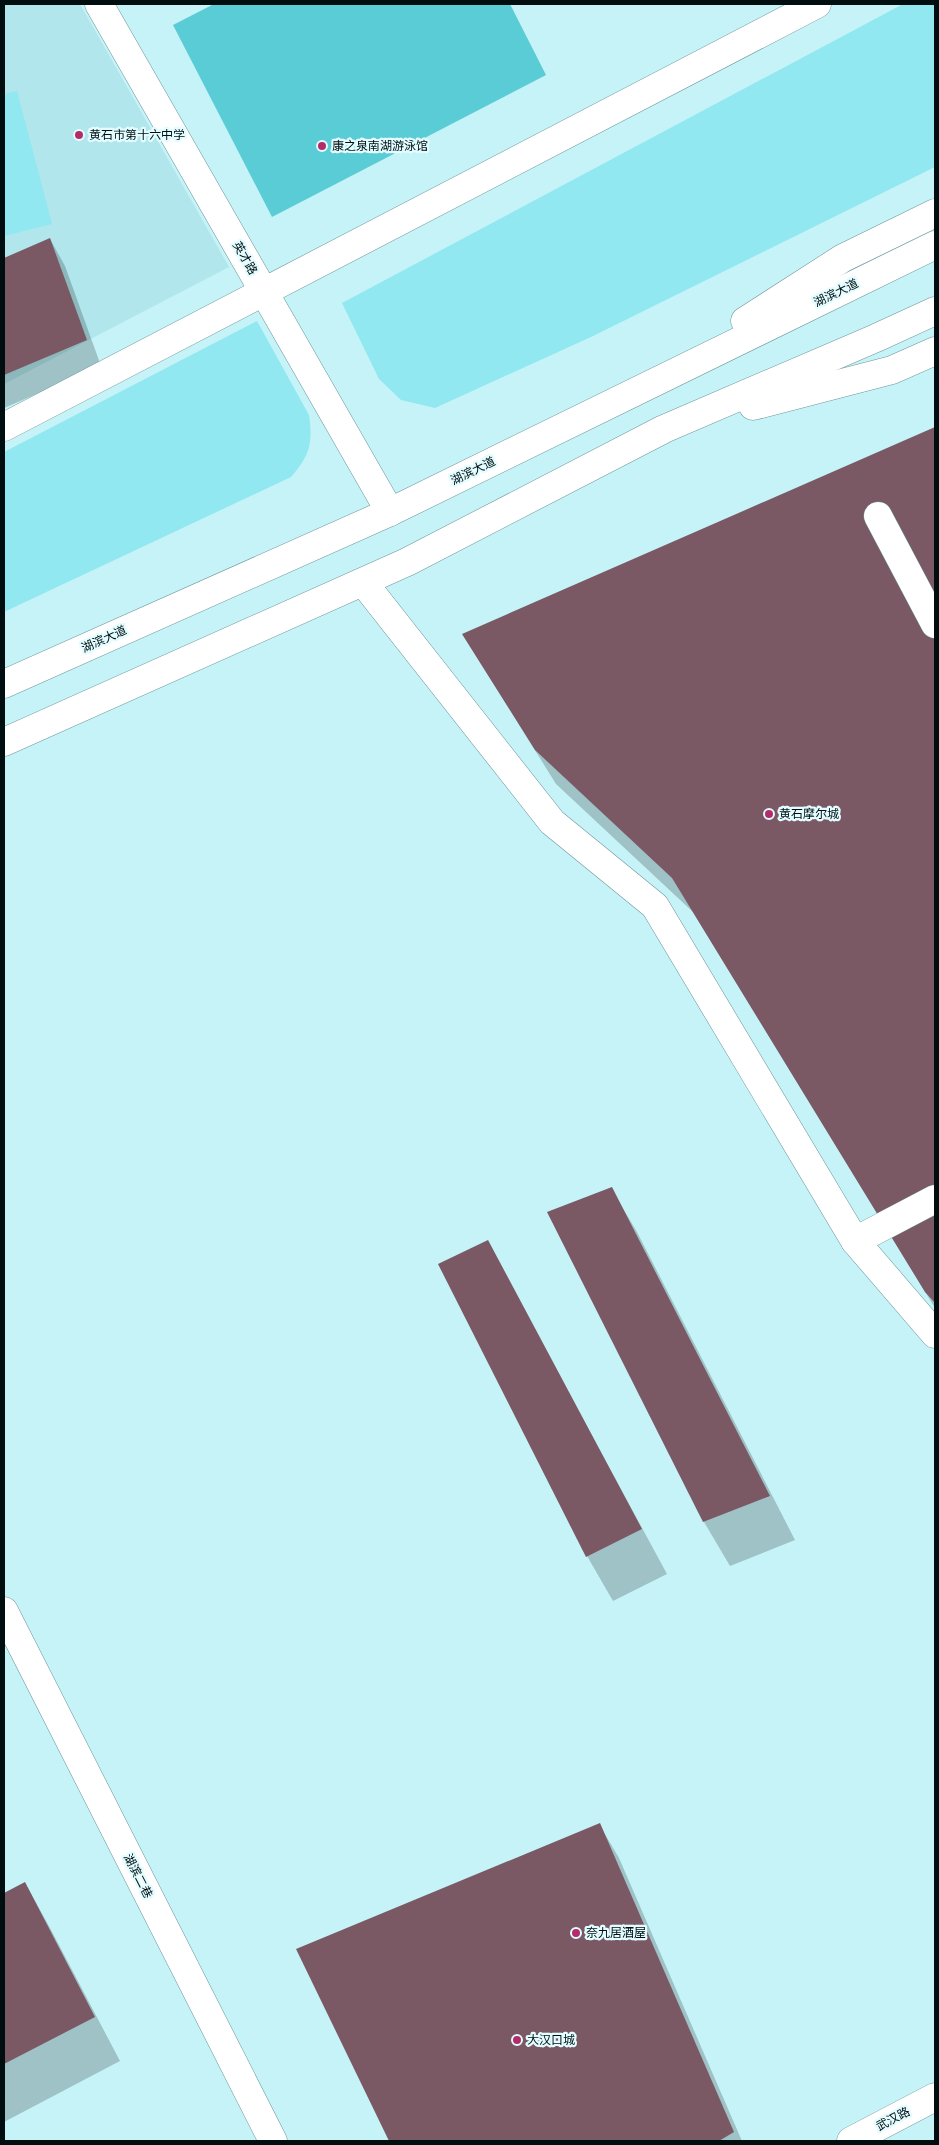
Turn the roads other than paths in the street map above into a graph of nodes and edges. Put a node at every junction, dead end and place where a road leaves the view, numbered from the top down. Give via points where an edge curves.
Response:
1 (99, 4) edge
2 (817, 4) edge
3 (935, 214) edge
4 (935, 245) edge
5 (264, 292) junction
6 (935, 310) edge
7 (935, 351) edge
8 (634, 393) junction
9 (4, 427) edge
10 (664, 429) junction
11 (390, 512) junction
12 (878, 516) dead end
13 (363, 582) junction
14 (935, 624) edge
15 (4, 684) edge
16 (4, 742) edge
17 (935, 1199) edge
18 (855, 1242) junction
19 (935, 1334) edge
20 (4, 1611) edge
21 (935, 2097) edge
22 (273, 2141) edge
23 (851, 2141) edge

1 - 5 street, 英才路
2 - 5 street
3 - 8 street via 843,258
4 - 8 street, 湖滨大道
5 - 9 street
5 - 11 street, 英才路
6 - 10 street
7 - 10 street via 892,370
8 - 11 street, 湖滨大道
10 - 13 street
11 - 15 street, 湖滨大道
12 - 14 street
13 - 16 street
13 - 18 street via 552,822 655,906
17 - 18 street
18 - 19 street
20 - 22 street, 湖滨二巷
21 - 23 street, 武汉路

